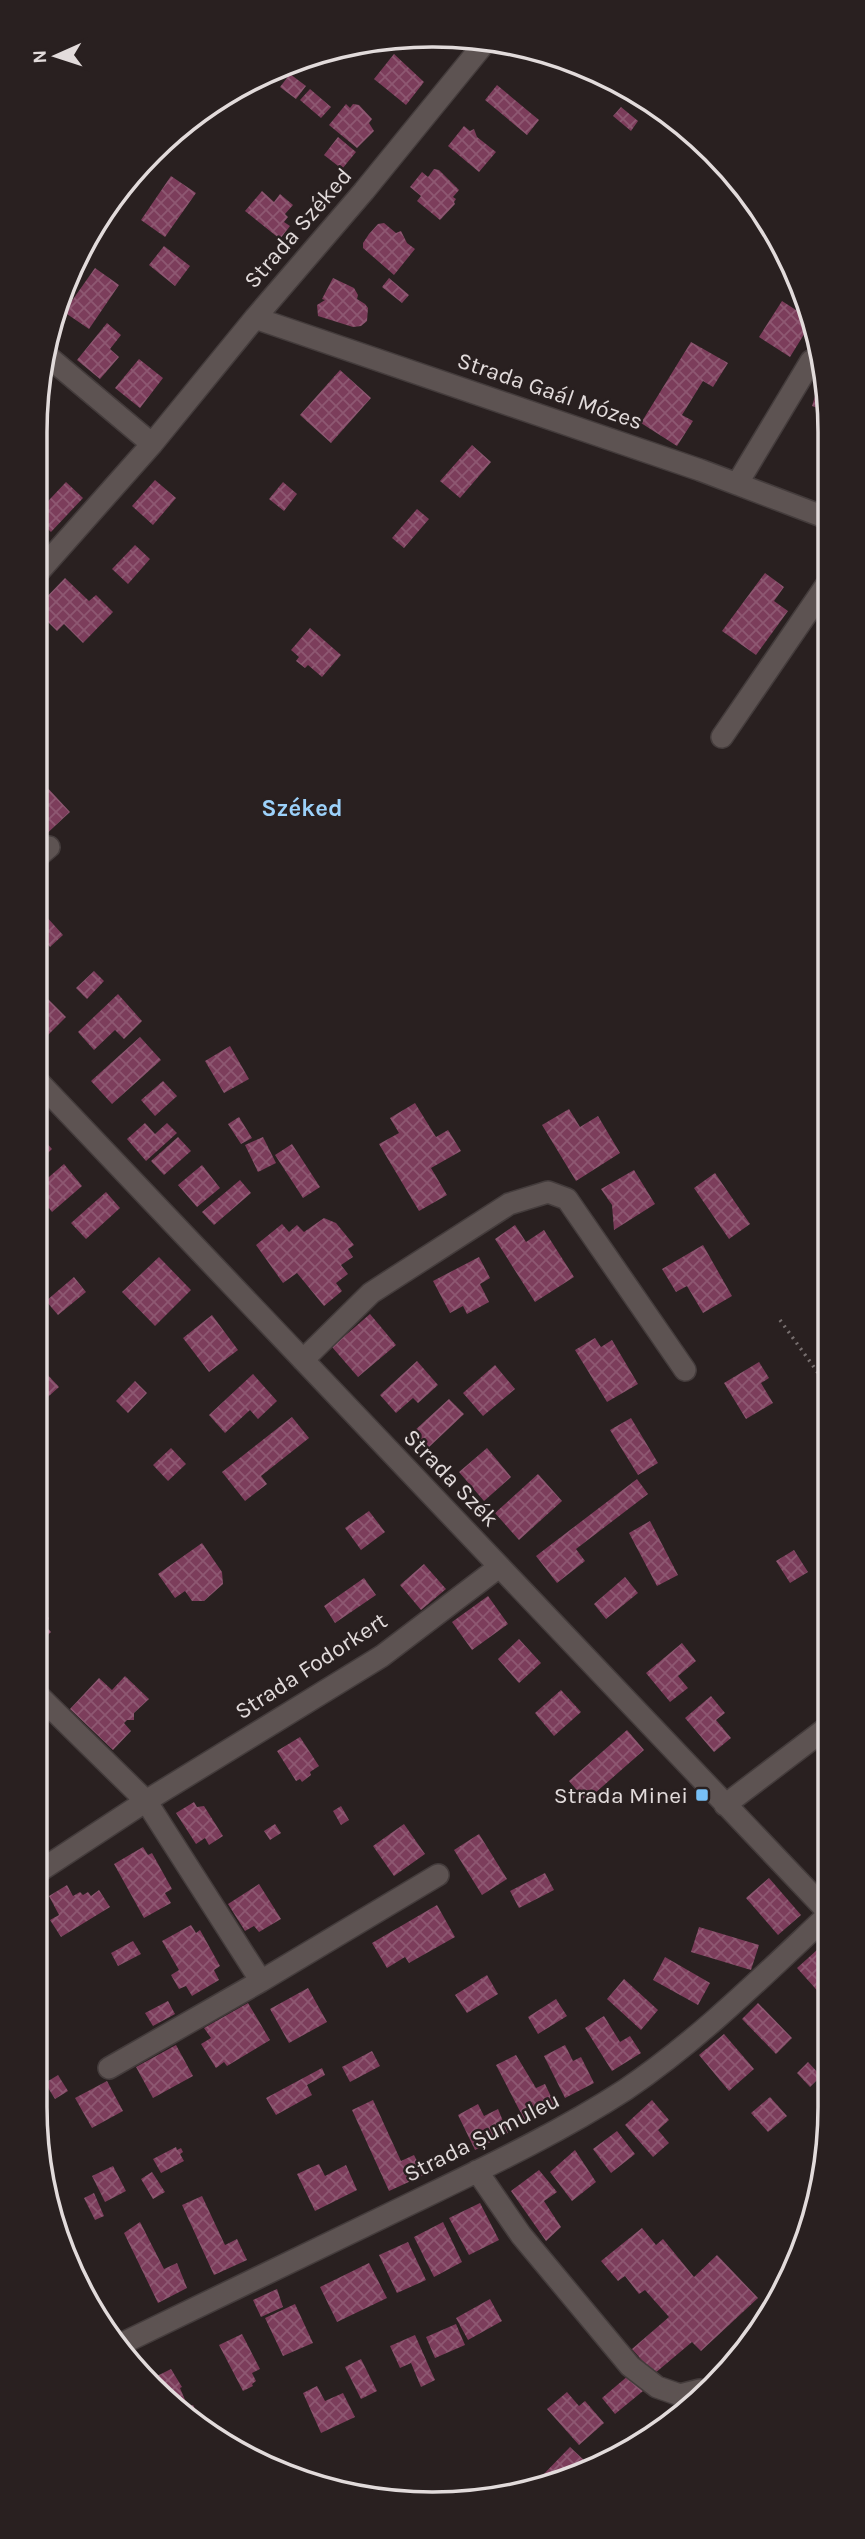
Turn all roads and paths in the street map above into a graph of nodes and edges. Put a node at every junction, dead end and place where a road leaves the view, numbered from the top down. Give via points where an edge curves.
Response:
1 (479, 50) edge
2 (255, 318) junction
3 (811, 361) dead end
4 (54, 362) edge
5 (152, 444) junction
6 (737, 484) junction
7 (818, 515) edge
8 (47, 562) edge
9 (818, 597) edge
10 (722, 737) dead end
11 (47, 1090) edge
12 (780, 1320) dead end
13 (303, 1360) junction
14 (685, 1370) dead end
15 (818, 1373) edge
16 (499, 1567) junction
17 (47, 1704) edge
18 (818, 1734) edge
19 (146, 1801) junction
20 (725, 1805) junction
21 (47, 1866) edge
22 (438, 1875) dead end
23 (818, 1902) edge
24 (818, 1924) edge
25 (261, 1981) junction
26 (109, 2068) dead end
27 (477, 2171) junction
28 (127, 2341) edge
29 (691, 2392) edge

1 - 2 street, Strada Széked
2 - 5 street, Strada Széked
2 - 6 street, Strada Gaál Mózes
3 - 6 street
4 - 5 street
5 - 8 street, Strada Széked
6 - 7 street, Strada Gaál Mózes
9 - 10 street
11 - 13 street, Strada Szék
12 - 15 path
13 - 14 street via 371,1293 509,1204 548,1192 567,1199
13 - 16 street, Strada Szék
16 - 19 street, Strada Fodorkert via 382,1656
16 - 20 street, Strada Szék
17 - 19 street
18 - 20 street
19 - 21 street, Strada Fodorkert
19 - 25 street
20 - 23 street, Strada Szék
22 - 25 street
24 - 27 street, Strada Șumuleu via 729,2007 625,2089
25 - 26 street
27 - 28 street, Strada Șumuleu
27 - 29 street via 521,2235 630,2366 657,2387 680,2395

